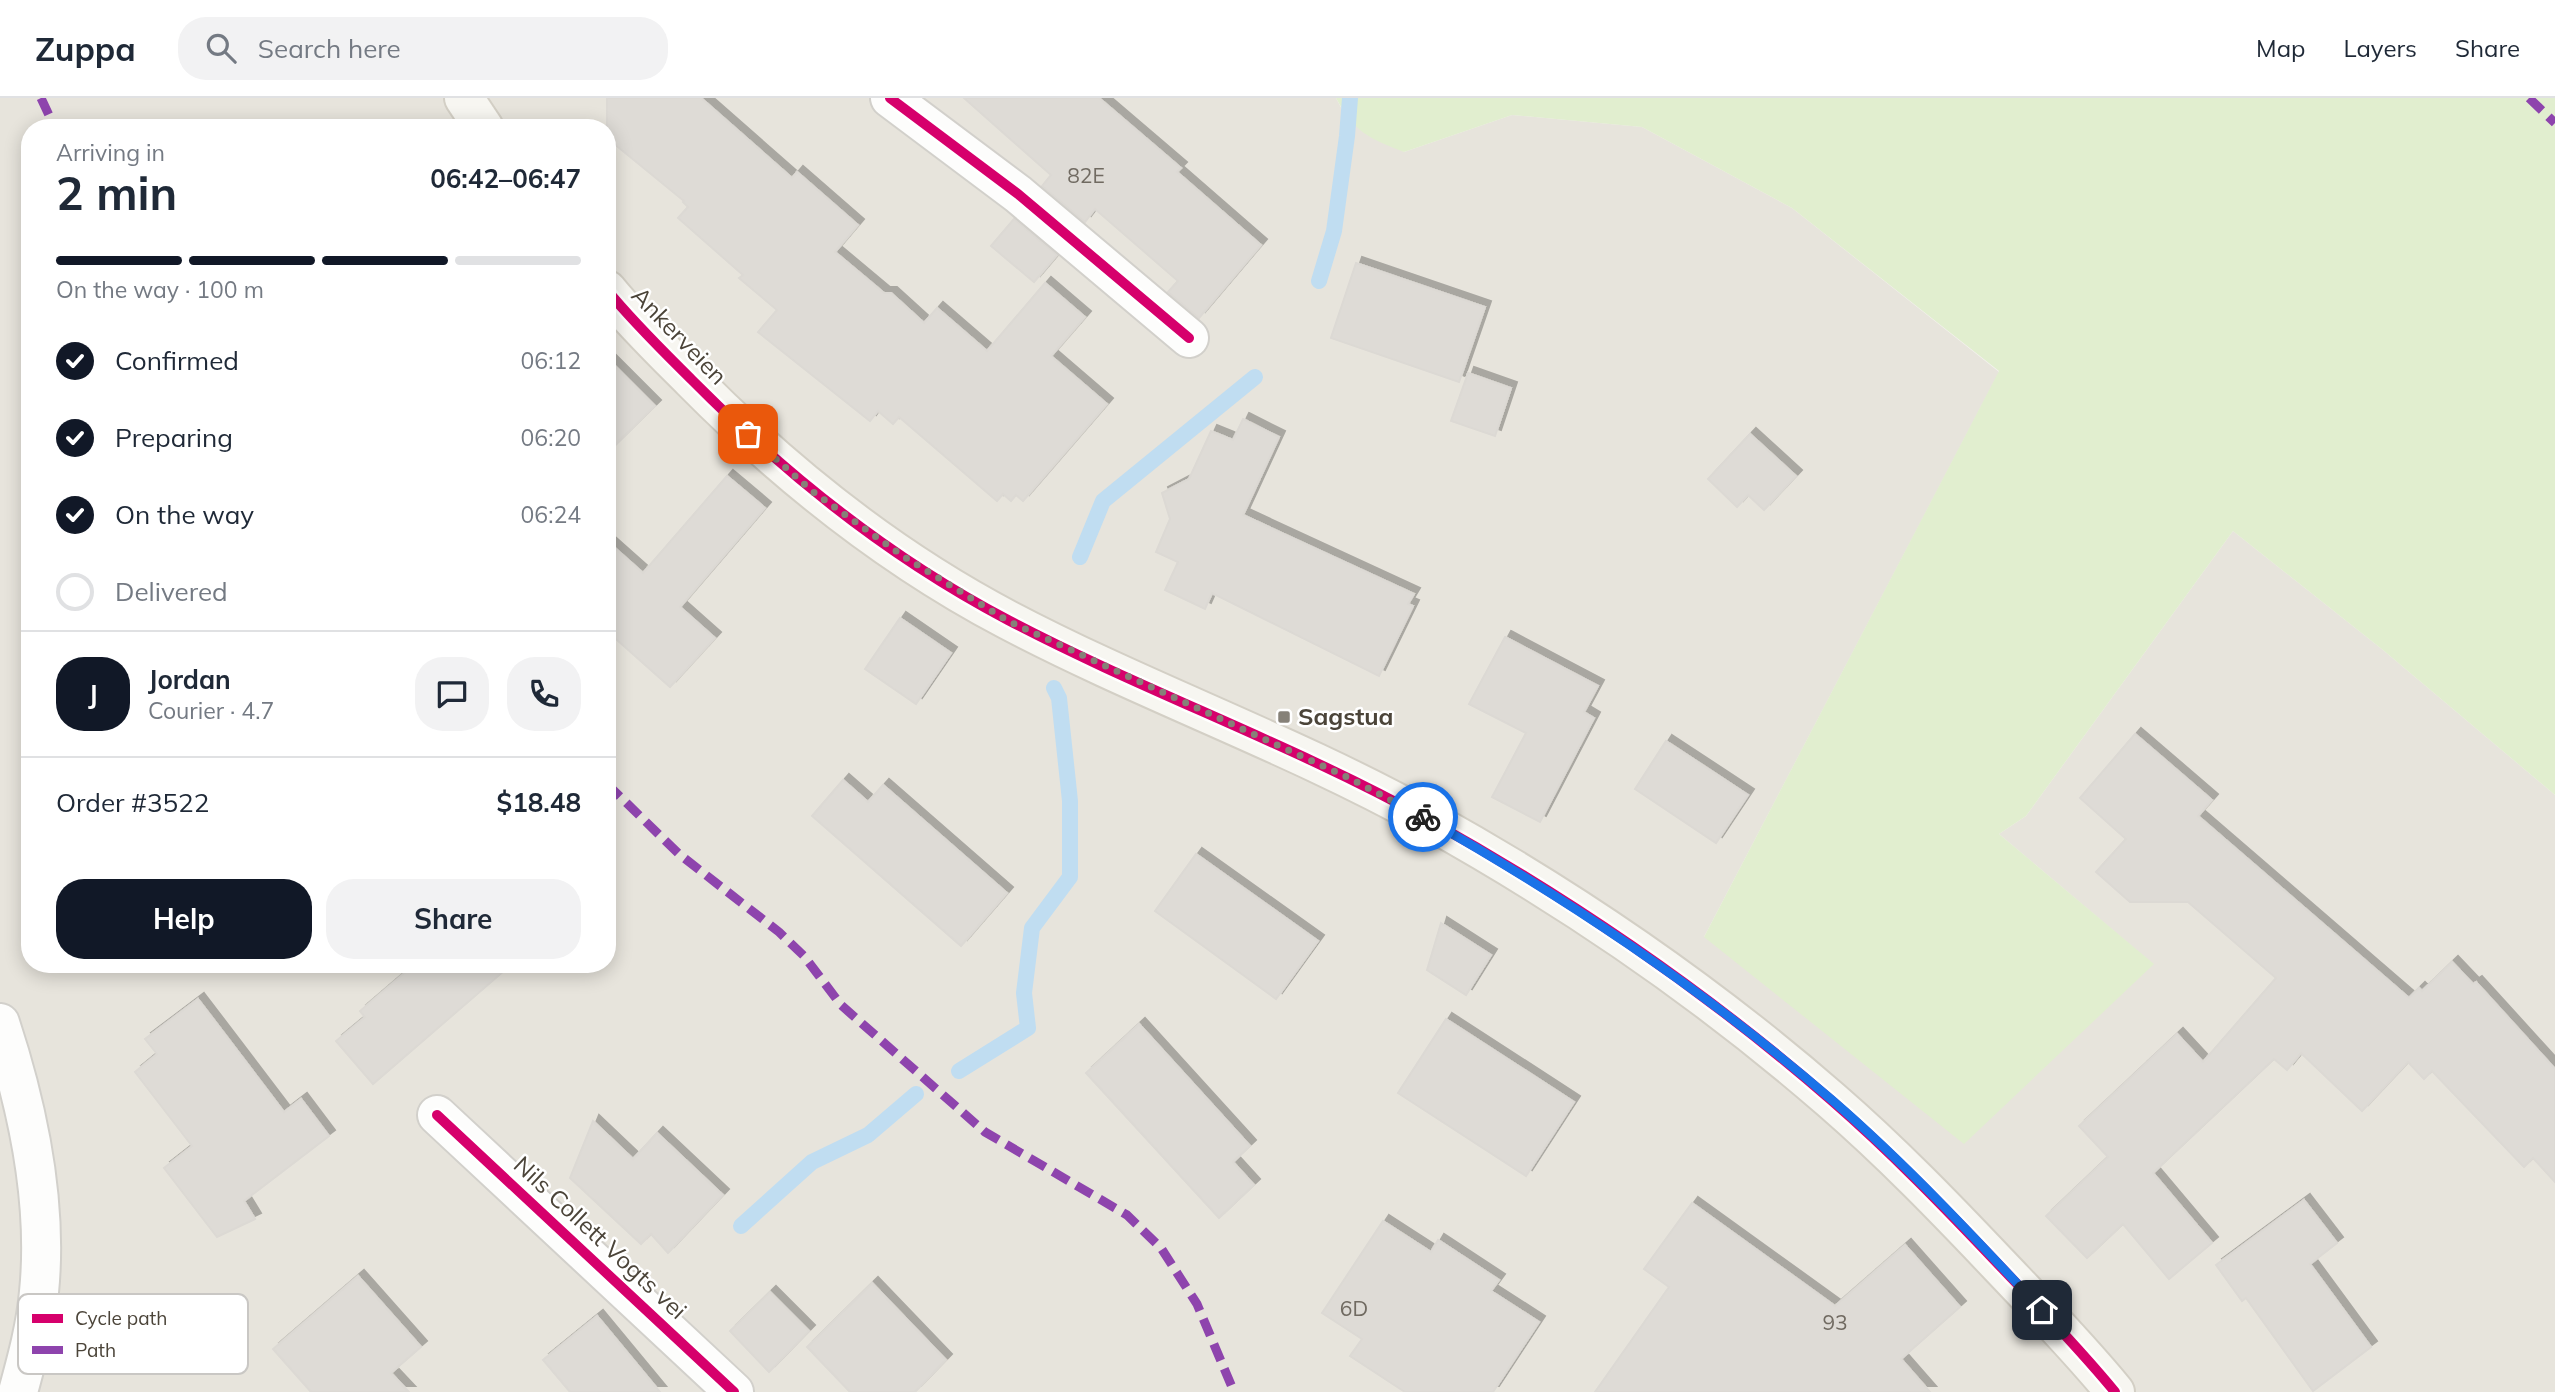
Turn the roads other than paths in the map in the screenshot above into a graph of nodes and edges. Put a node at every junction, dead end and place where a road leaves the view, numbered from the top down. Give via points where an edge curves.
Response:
1 (464, 98) edge
2 (890, 98) edge
3 (478, 119) edge
4 (616, 300) edge
5 (1189, 338) dead end
6 (0, 1023) edge
7 (437, 1115) dead end
8 (39, 1294) edge
9 (22, 1374) edge
10 (18, 1392) edge
11 (734, 1392) edge
12 (2115, 1392) edge

1 - 3 main road
2 - 5 street via 1018,194
4 - 12 main road, Ankerveien via 718,407 802,482 926,571 1008,621 1422,816 1498,858 1673,974 1833,1101 1909,1172
6 - 8 street via 27,1123 37,1189
7 - 11 street, Nils Collett Vogts vei
9 - 10 street

